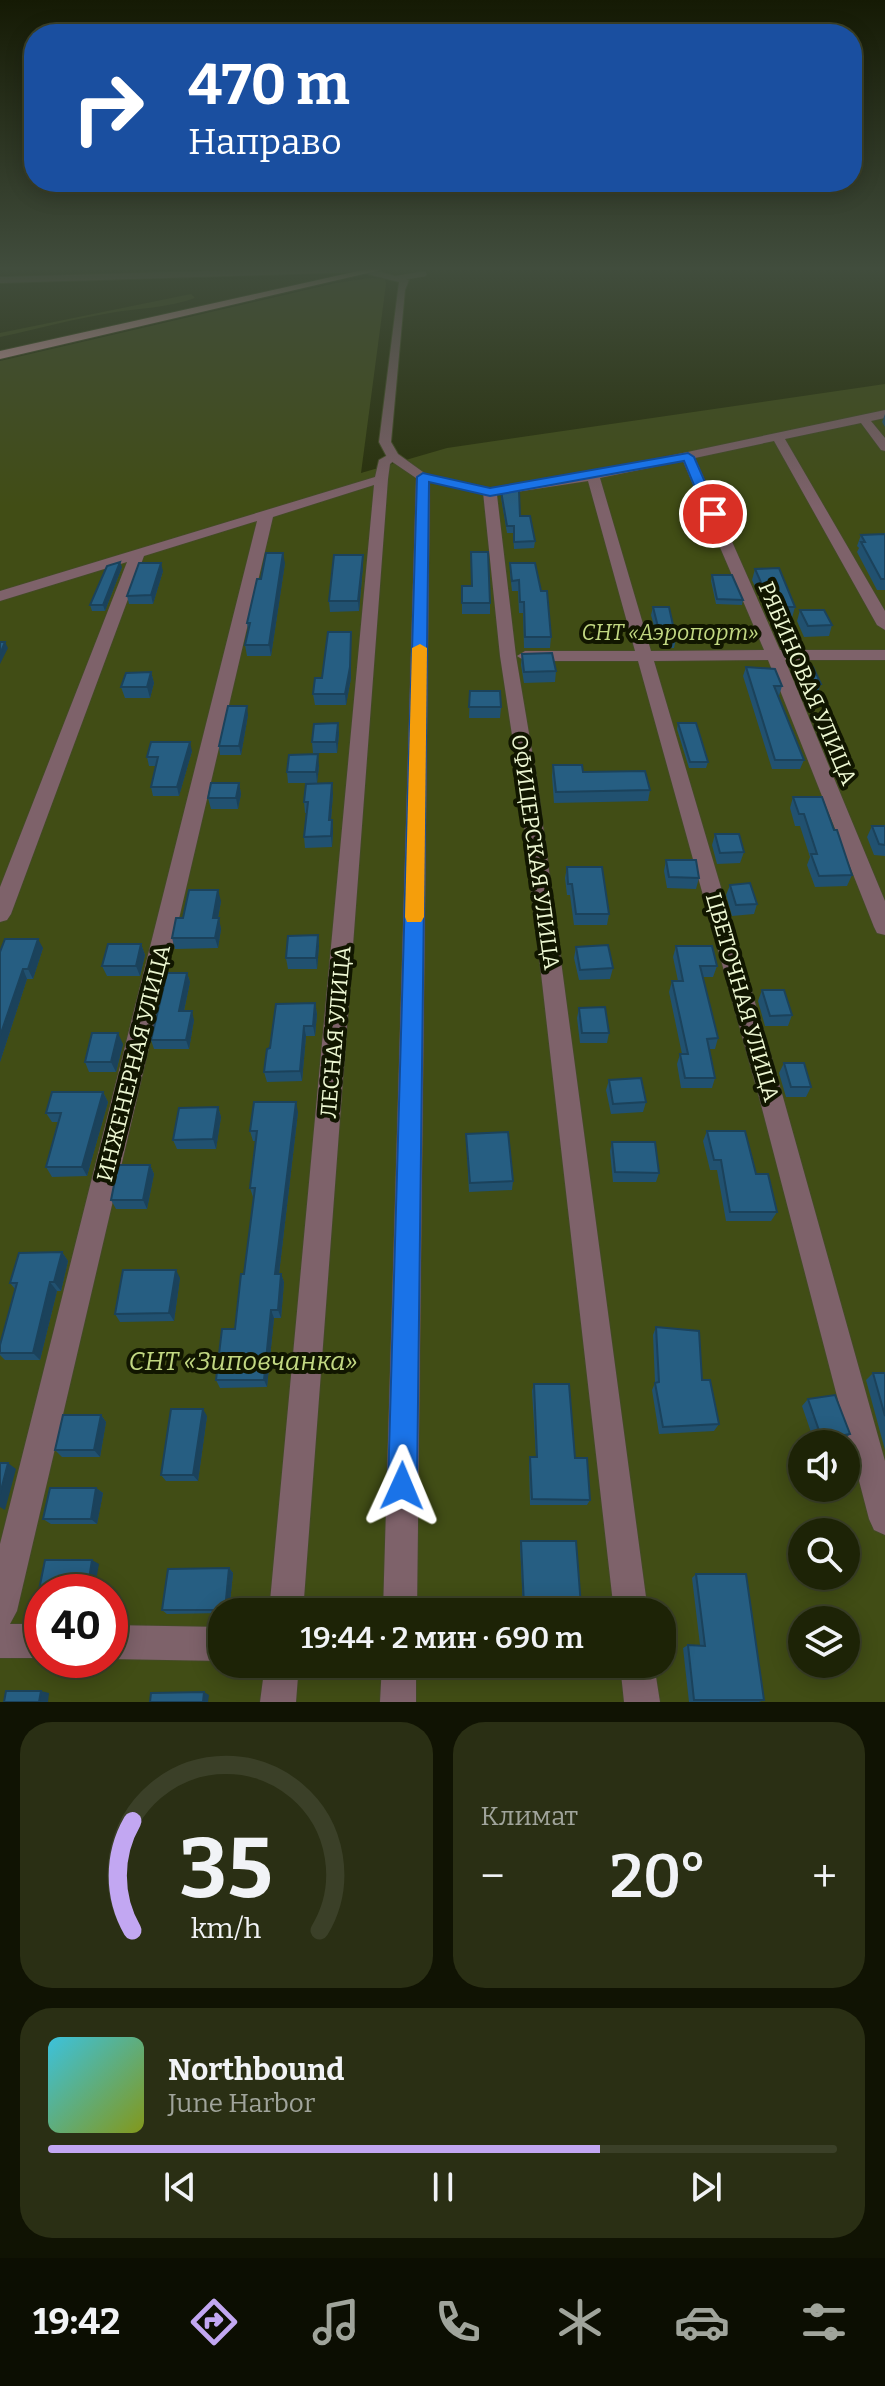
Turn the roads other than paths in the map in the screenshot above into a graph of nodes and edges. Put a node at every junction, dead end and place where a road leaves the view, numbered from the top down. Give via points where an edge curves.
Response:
1 (21, 348) edge
2 (394, 348) edge
3 (0, 353) edge
4 (875, 416) edge
5 (779, 439) junction
6 (885, 447) edge
7 (393, 456) junction
8 (688, 457) junction
9 (593, 476) junction
10 (423, 477) junction
11 (381, 479) junction
12 (490, 492) junction
13 (266, 515) junction
14 (138, 553) junction
15 (1, 598) edge
16 (885, 625) edge
17 (645, 654) junction
18 (885, 655) edge
19 (508, 656) junction
20 (775, 657) junction
21 (0, 914) edge
22 (885, 927) edge
23 (885, 1519) edge
24 (287, 1598) edge
25 (400, 1598) edge
26 (629, 1598) edge
27 (0, 1611) edge
28 (0, 1641) edge
29 (24, 1641) edge
30 (128, 1642) edge
31 (208, 1644) edge
32 (281, 1678) edge
33 (399, 1678) edge
34 (639, 1678) edge
35 (278, 1702) edge
36 (398, 1702) edge
37 (642, 1702) edge

1 - 3 highway
2 - 7 street via 385,442
4 - 5 street
4 - 6 street
5 - 8 street
5 - 16 street
7 - 10 street
7 - 11 street, ЛЕСНАЯ УЛИЦА via 384,463
8 - 9 street
8 - 20 street, РЯБИНОВАЯ УЛИЦА
9 - 12 street
9 - 17 street, ЦВЕТОЧНАЯ УЛИЦА
10 - 12 lane
10 - 25 street
11 - 13 street
11 - 24 street, ЛЕСНАЯ УЛИЦА
12 - 19 street, ОФИЦЕРСКАЯ УЛИЦА
13 - 14 street
13 - 27 street, ИНЖЕНЕРНАЯ УЛИЦА
14 - 15 street
14 - 21 street
17 - 19 street
17 - 20 street
17 - 23 street, ЦВЕТОЧНАЯ УЛИЦА
18 - 20 street
19 - 26 street, ОФИЦЕРСКАЯ УЛИЦА
20 - 22 street, РЯБИНОВАЯ УЛИЦА
28 - 29 street
30 - 31 street
32 - 35 street
33 - 36 street
34 - 37 street

